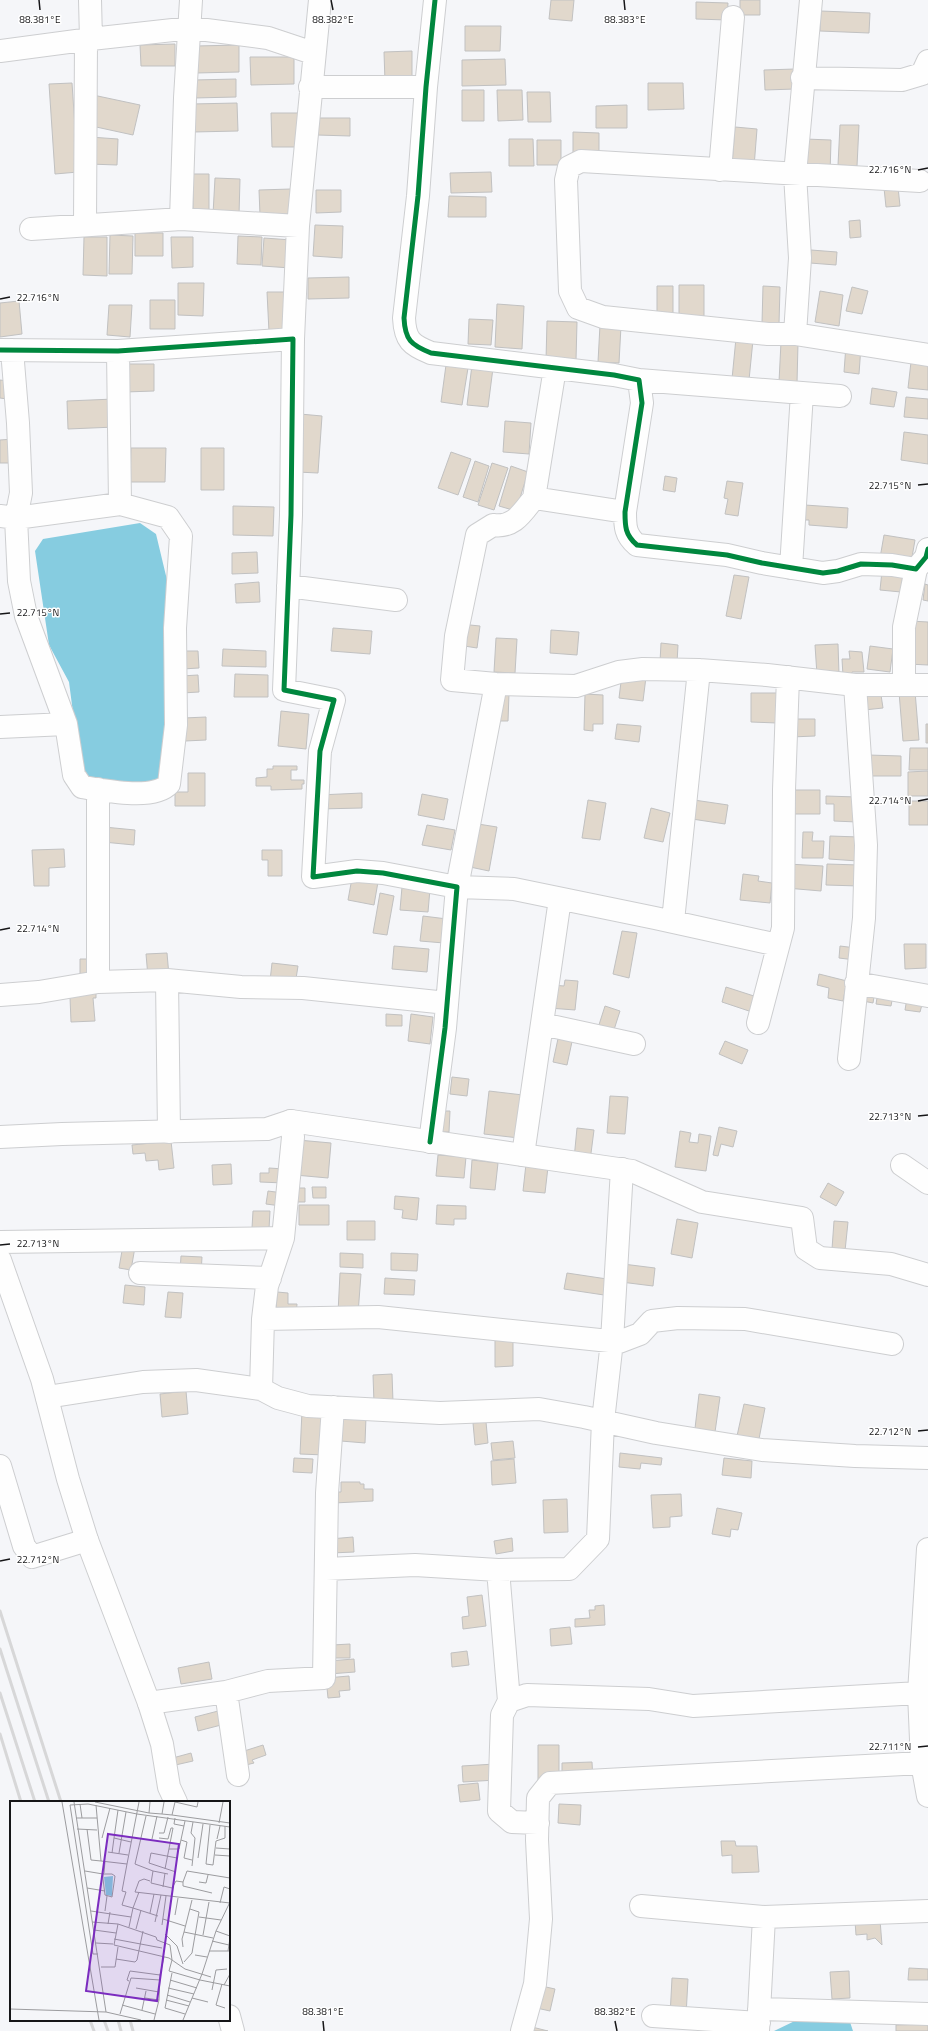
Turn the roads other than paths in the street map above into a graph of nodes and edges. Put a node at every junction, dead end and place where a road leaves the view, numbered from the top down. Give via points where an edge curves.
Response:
1 (90, 0) edge
2 (191, 0) edge
3 (320, 0) edge
4 (435, 0) edge
5 (811, 0) edge
6 (733, 17) dead end
7 (190, 28) junction
8 (88, 39) junction
9 (0, 51) edge
10 (313, 53) junction
11 (928, 61) edge
12 (802, 78) junction
13 (310, 87) junction
14 (426, 87) junction
15 (720, 170) junction
16 (795, 174) junction
17 (920, 181) dead end
18 (181, 219) junction
19 (85, 225) junction
20 (298, 226) junction
21 (32, 229) dead end
22 (795, 334) junction
23 (293, 339) junction
24 (6, 350) edge
25 (118, 351) junction
26 (928, 355) edge
27 (555, 368) junction
28 (639, 380) junction
29 (802, 393) junction
30 (840, 396) dead end
31 (534, 498) junction
32 (120, 504) junction
33 (625, 512) junction
34 (8, 517) edge
35 (928, 549) edge
36 (791, 568) junction
37 (916, 569) junction
38 (288, 586) junction
39 (396, 600) dead end
40 (699, 670) junction
41 (788, 677) junction
42 (496, 684) junction
43 (855, 685) junction
44 (904, 685) junction
45 (928, 685) edge
46 (66, 724) junction
47 (0, 726) edge
48 (98, 789) junction
49 (457, 887) junction
50 (560, 899) junction
51 (673, 922) junction
52 (778, 945) junction
53 (167, 980) junction
54 (98, 982) junction
55 (856, 983) junction
56 (0, 995) edge
57 (928, 996) edge
58 (447, 1003) junction
59 (758, 1023) dead end
60 (542, 1024) junction
61 (634, 1044) dead end
62 (849, 1059) dead end
63 (291, 1122) junction
64 (169, 1132) junction
65 (0, 1137) edge
66 (430, 1142) junction
67 (523, 1155) junction
68 (902, 1165) dead end
69 (622, 1169) junction
70 (928, 1183) edge
71 (282, 1238) junction
72 (0, 1242) edge
73 (0, 1260) edge
74 (140, 1273) dead end
75 (928, 1275) edge
76 (270, 1278) junction
77 (263, 1319) junction
78 (612, 1341) junction
79 (892, 1344) dead end
80 (261, 1389) junction
81 (47, 1397) junction
82 (334, 1407) junction
83 (603, 1421) junction
84 (928, 1458) edge
85 (0, 1466) edge
86 (87, 1540) junction
87 (928, 1549) edge
88 (326, 1569) junction
89 (498, 1570) junction
90 (226, 1692) junction
91 (919, 1693) junction
92 (509, 1701) junction
93 (149, 1703) junction
94 (922, 1763) junction
95 (238, 1775) dead end
96 (928, 1796) edge
97 (176, 1801) edge
98 (538, 1823) junction
99 (641, 1906) dead end
100 (928, 1911) edge
101 (764, 1916) junction
102 (928, 2014) edge
103 (653, 2016) dead end
104 (230, 2020) edge
105 (759, 2021) edge
106 (233, 2031) edge
107 (522, 2031) edge

1 - 8 street
2 - 7 street
3 - 10 street
4 - 14 street
5 - 12 street
6 - 15 street
7 - 8 street
7 - 10 street via 268,38
7 - 18 street
8 - 9 street
8 - 19 street
10 - 13 street
11 - 12 street via 922,74 902,80
12 - 16 street
13 - 14 street
13 - 20 street
14 - 27 street via 418,196 404,318 405,330 415,347 431,353
15 - 16 street
15 - 22 street via 581,161 569,167 566,180 570,291 578,308 603,318 768,334
16 - 17 street
16 - 22 street via 800,258
18 - 19 street
18 - 20 street
19 - 21 street
20 - 23 street
22 - 26 street
23 - 25 street
23 - 38 street
24 - 25 street
24 - 34 street via 18,423 21,493
25 - 32 street
27 - 28 street
27 - 31 street
28 - 29 street
28 - 33 street via 642,403
29 - 30 street
29 - 36 street
31 - 33 street
31 - 42 street via 513,521 505,526 493,525 477,535 458,628 452,680
32 - 34 street
32 - 48 street via 168,517 181,536 175,628 176,725 170,784 164,789 149,794
33 - 36 street via 625,530 637,545 727,555
34 - 46 street via 26,616
35 - 37 street via 926,557
36 - 37 street via 823,573 838,572 861,564
37 - 44 street via 904,627
38 - 39 street
38 - 49 street via 284,690 334,700 320,751 313,877 357,871 383,873
40 - 41 street
40 - 42 street via 643,669 619,672 576,686
40 - 51 street
41 - 43 street
41 - 52 street via 783,928
42 - 49 street
43 - 44 street
43 - 55 street via 866,845 864,918
44 - 45 street
46 - 47 street
46 - 48 street via 74,775 82,787
48 - 54 street
49 - 50 street via 514,890
49 - 58 street
50 - 51 street
50 - 60 street
51 - 52 street
52 - 59 street
53 - 54 street
53 - 58 street via 241,987 303,988
53 - 64 street
54 - 56 street via 39,992
55 - 57 street
55 - 62 street
58 - 66 street
60 - 61 street
60 - 67 street
63 - 64 street via 267,1129
63 - 66 street
63 - 71 street via 293,1137
64 - 65 street
66 - 67 street
67 - 69 street
68 - 70 street
69 - 75 street via 702,1202 802,1218 806,1249 820,1258 891,1264
69 - 78 street
71 - 72 street
71 - 76 street
73 - 81 street
74 - 76 street
76 - 77 street
77 - 78 street via 378,1317
77 - 80 street
78 - 79 street via 619,1342 640,1334 652,1321 678,1318 745,1319
78 - 83 street
80 - 81 street via 196,1380 143,1382
80 - 82 street via 278,1398 308,1406
81 - 86 street
82 - 83 street via 440,1413 539,1409
82 - 88 street via 327,1493
83 - 84 street via 656,1433 762,1450
83 - 89 street via 598,1539 569,1569
85 - 86 street via 24,1546 32,1557
86 - 93 street
87 - 91 street
88 - 89 street via 415,1565
88 - 90 street via 324,1678 268,1680
89 - 92 street
90 - 93 street
90 - 95 street
91 - 92 street via 693,1706 649,1699 527,1695
91 - 94 street
92 - 98 street via 502,1715 499,1811 512,1822
93 - 97 street via 162,1744 169,1787
94 - 96 street
94 - 98 street via 550,1783 538,1798
98 - 107 street via 541,1918 535,1984
99 - 101 street
100 - 101 street
101 - 105 street
102 - 105 street
103 - 105 street
104 - 106 street

